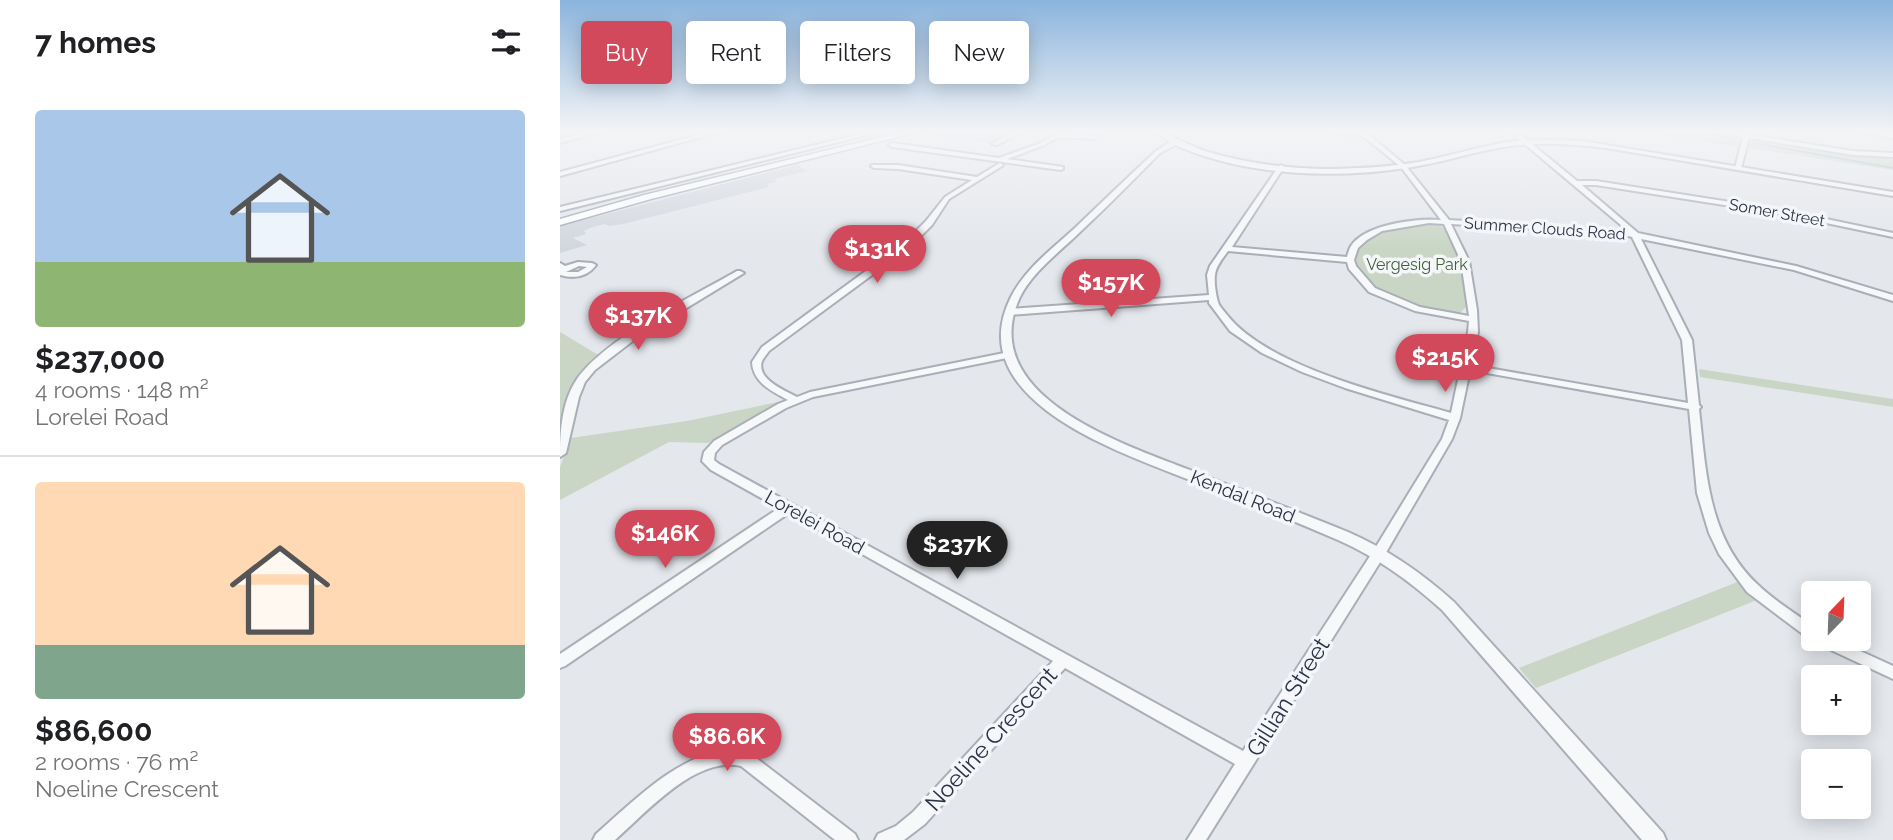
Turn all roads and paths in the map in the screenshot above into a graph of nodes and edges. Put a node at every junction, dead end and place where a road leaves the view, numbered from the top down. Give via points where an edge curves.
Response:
1 (719, 170) edge
2 (745, 170) edge
3 (762, 170) edge
4 (774, 170) edge
5 (921, 170) edge
6 (989, 170) edge
7 (1140, 170) edge
8 (1279, 170) edge
9 (1406, 170) edge
10 (1561, 170) edge
11 (1751, 170) edge
12 (978, 178) junction
13 (756, 180) dead end
14 (1576, 183) junction
15 (1893, 194) edge
16 (560, 209) edge
17 (560, 216) edge
18 (1446, 221) junction
19 (560, 222) edge
20 (1635, 234) junction
21 (1893, 235) edge
22 (1226, 249) junction
23 (1350, 260) junction
24 (562, 270) edge
25 (740, 273) dead end
26 (1212, 297) junction
27 (1893, 298) edge
28 (1009, 312) junction
29 (1473, 319) junction
30 (1009, 355) junction
31 (1467, 367) junction
32 (795, 400) junction
33 (1696, 407) junction
34 (1455, 418) junction
35 (560, 453) edge
36 (788, 508) junction
37 (1379, 553) junction
38 (1801, 625) edge
39 (1846, 651) edge
40 (1063, 660) junction
41 (560, 662) edge
42 (1893, 673) edge
43 (1247, 762) junction
44 (603, 840) edge
45 (849, 840) edge
46 (884, 840) edge
47 (1196, 840) edge
48 (1656, 840) edge

1 - 16 street
2 - 17 main road
3 - 19 main road
4 - 13 main road
5 - 12 street
6 - 12 street
7 - 28 street, Kendal Road via 1025,282
8 - 22 street
9 - 18 street, Gillian Street
10 - 14 street
11 - 15 street
12 - 32 street via 944,200 907,245 765,349 757,362 758,373
14 - 20 street
14 - 21 street, Somer Street via 1788,213
18 - 20 street, Summer Clouds Road
18 - 23 street, Summer Clouds Road via 1380,229 1358,243
18 - 29 street, Gillian Street via 1467,270
20 - 27 street, Summer Clouds Road via 1804,270
20 - 33 street via 1687,340
22 - 23 street
22 - 26 street via 1212,274
23 - 29 street via 1362,282 1387,298
24 - 24 street via 582,273 592,267 587,263
25 - 35 street via 594,365 578,387
26 - 28 street
26 - 34 street via 1230,328 1272,356
28 - 30 street, Kendal Road via 1005,339
29 - 31 street, Gillian Street
30 - 32 street, Lorelei Road
30 - 37 street, Kendal Road via 1032,392 1083,430
31 - 33 street
31 - 34 street, Gillian Street
32 - 36 street, Lorelei Road via 718,443 708,456 715,467
33 - 38 street via 1707,514 1725,554 1752,588
34 - 37 street, Gillian Street
36 - 40 street, Lorelei Road
36 - 41 street
37 - 43 street, Gillian Street
37 - 48 street, Kendal Road via 1429,588 1464,622
39 - 42 street
40 - 43 street, Lorelei Road
40 - 46 street, Noeline Crescent via 919,818
43 - 47 street, Gillian Street
44 - 45 street via 691,766 730,754 745,759

